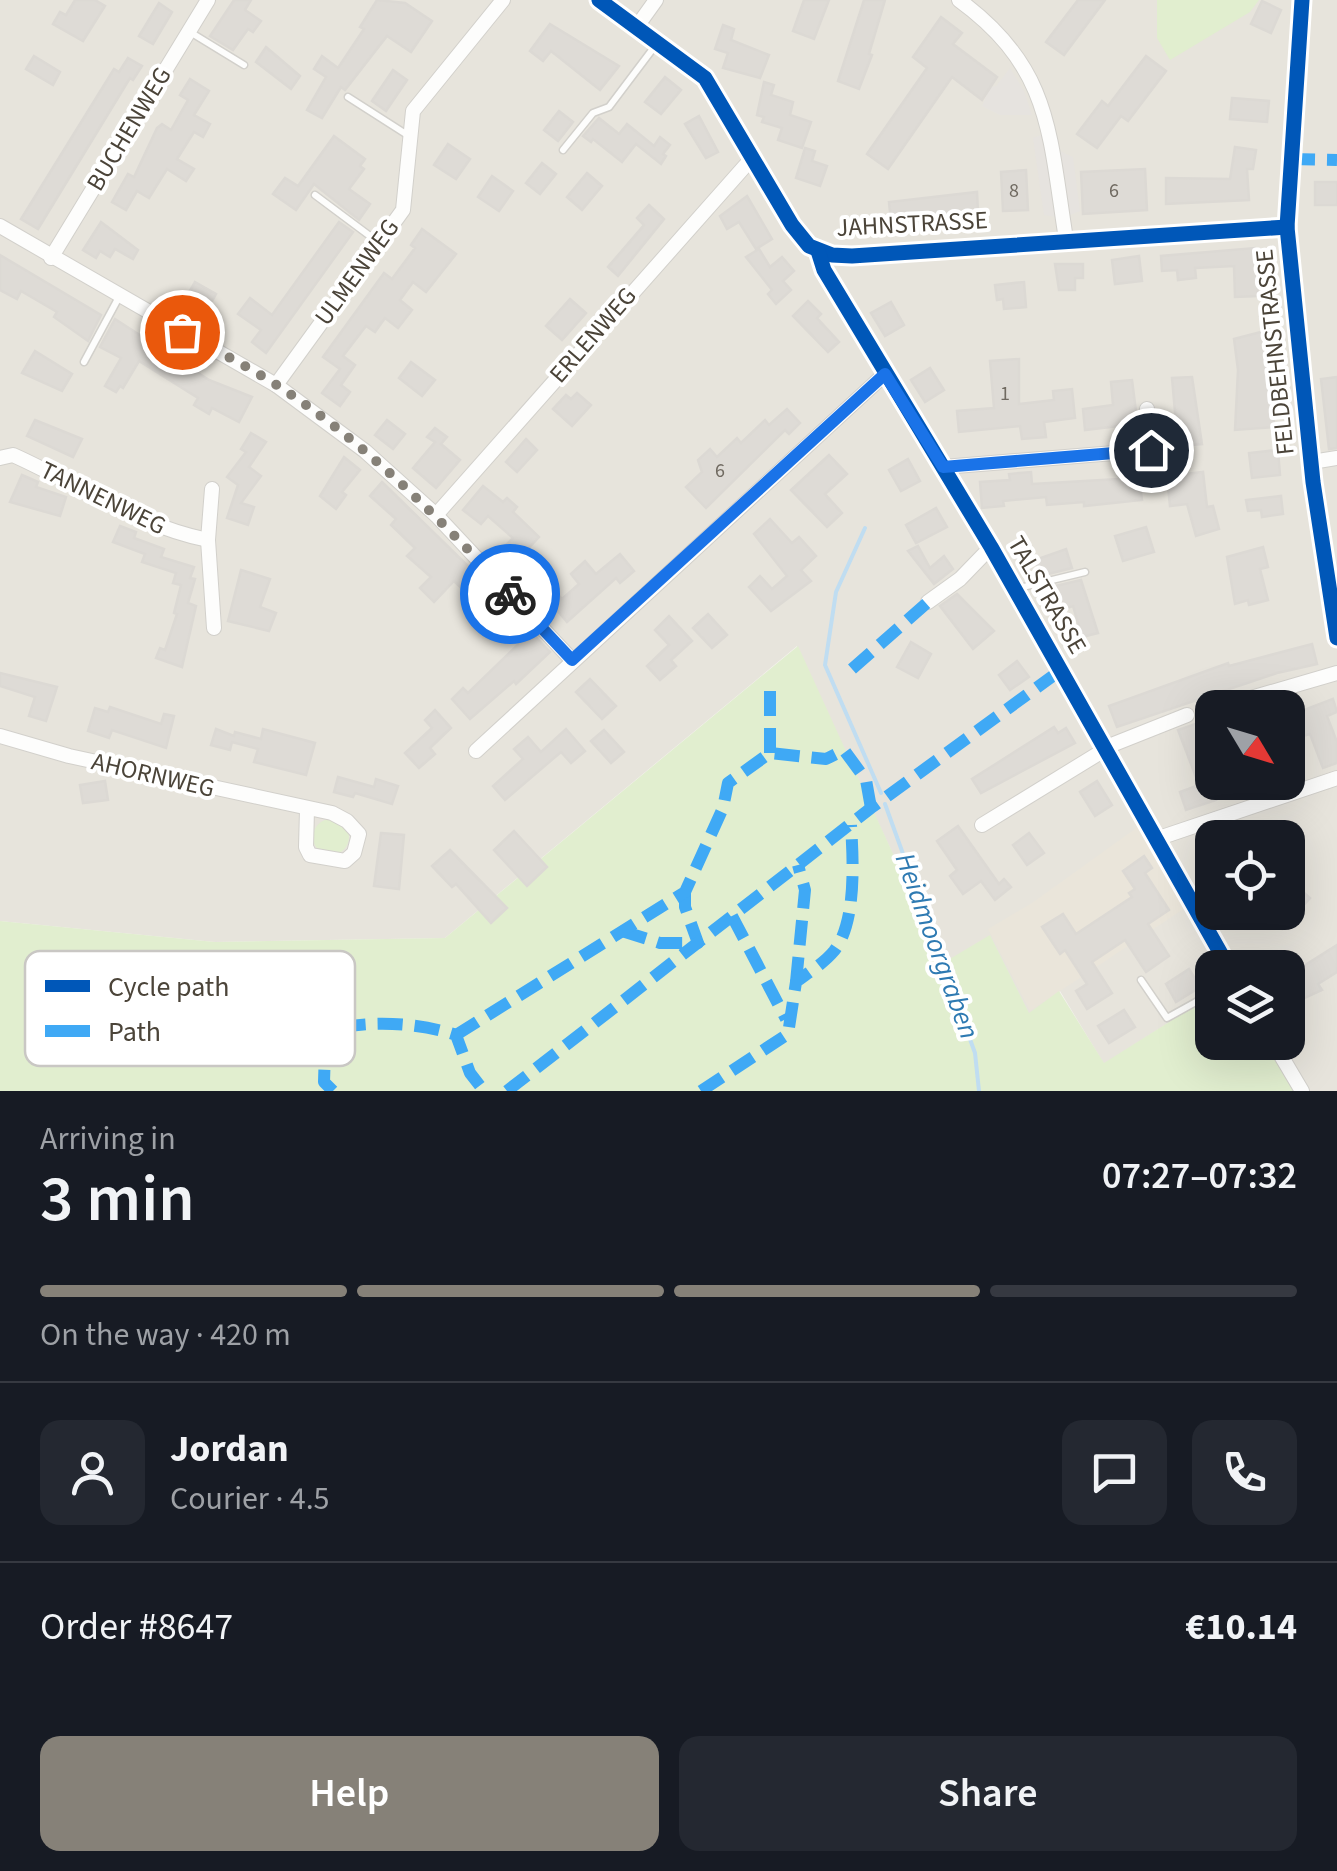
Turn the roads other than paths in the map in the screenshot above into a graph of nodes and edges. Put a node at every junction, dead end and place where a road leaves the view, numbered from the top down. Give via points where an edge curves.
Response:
1 (208, 0) edge
2 (503, 0) edge
3 (600, 0) edge
4 (656, 0) edge
5 (958, 0) edge
6 (1302, 0) edge
7 (638, 25) junction
8 (188, 32) junction
9 (659, 41) junction
10 (244, 65) dead end
11 (348, 97) dead end
12 (410, 137) junction
13 (563, 150) dead end
14 (754, 157) junction
15 (315, 195) dead end
16 (0, 226) edge
17 (1287, 227) junction
18 (1066, 239) junction
19 (379, 243) junction
20 (818, 251) junction
21 (51, 258) junction
22 (119, 297) junction
23 (84, 362) dead end
24 (885, 374) junction
25 (276, 384) junction
26 (1147, 410) dead end
27 (0, 458) edge
28 (1337, 458) edge
29 (1312, 462) junction
30 (943, 467) junction
31 (212, 488) dead end
32 (436, 515) junction
33 (208, 540) junction
34 (991, 547) junction
35 (1086, 572) dead end
36 (1014, 589) junction
37 (928, 602) dead end
38 (214, 628) dead end
39 (1337, 638) edge
40 (572, 660) junction
41 (1337, 673) edge
42 (1279, 690) edge
43 (1187, 715) dead end
44 (0, 736) edge
45 (1106, 749) junction
46 (476, 751) dead end
47 (1337, 778) edge
48 (307, 810) junction
49 (982, 825) dead end
50 (1159, 838) junction
51 (1219, 950) edge
52 (1141, 980) dead end
53 (1195, 1002) edge
54 (1284, 1060) edge
55 (1302, 1091) edge

1 - 8 street, BUCHENWEG
2 - 12 street, ULMENWEG via 413,111
3 - 7 street, JAHNSTRASSE
4 - 7 street
5 - 18 street via 1022,62
6 - 17 street, FELDBEHNSTRASSE
7 - 9 street, JAHNSTRASSE
8 - 10 lane
8 - 21 street, BUCHENWEG
9 - 13 lane via 609,106 593,113
9 - 14 street, JAHNSTRASSE via 706,78
11 - 12 lane
12 - 19 street, ULMENWEG via 403,210
14 - 20 street, JAHNSTRASSE via 792,225
14 - 32 street, ERLENWEG
15 - 19 lane
16 - 21 street
17 - 18 street, JAHNSTRASSE
17 - 29 street, FELDBEHNSTRASSE
18 - 20 street, JAHNSTRASSE via 852,256
19 - 25 street, ULMENWEG
20 - 24 street, TALSTRASSE
21 - 22 street
22 - 23 lane
22 - 25 street
24 - 30 street, TALSTRASSE
24 - 40 street
25 - 32 street via 366,451
26 - 30 street via 1151,450
27 - 33 street, TANNENWEG via 13,455 132,515
28 - 29 street, FELDBEHNSTRASSE
29 - 39 street, FELDBEHNSTRASSE
30 - 34 street, TALSTRASSE
31 - 33 street
32 - 40 street
33 - 38 street
34 - 36 street, TALSTRASSE
34 - 37 street, TALSTRASSE
35 - 36 lane
36 - 45 street, TALSTRASSE
40 - 46 street
41 - 42 street
43 - 45 street
44 - 48 street, AHORNWEG
45 - 49 street
45 - 50 street, TALSTRASSE
47 - 50 street
48 - 48 street, AHORNWEG via 310,856 345,861 354,853 359,834 347,821
50 - 51 street, TALSTRASSE
52 - 53 lane via 1167,1018
54 - 55 street

